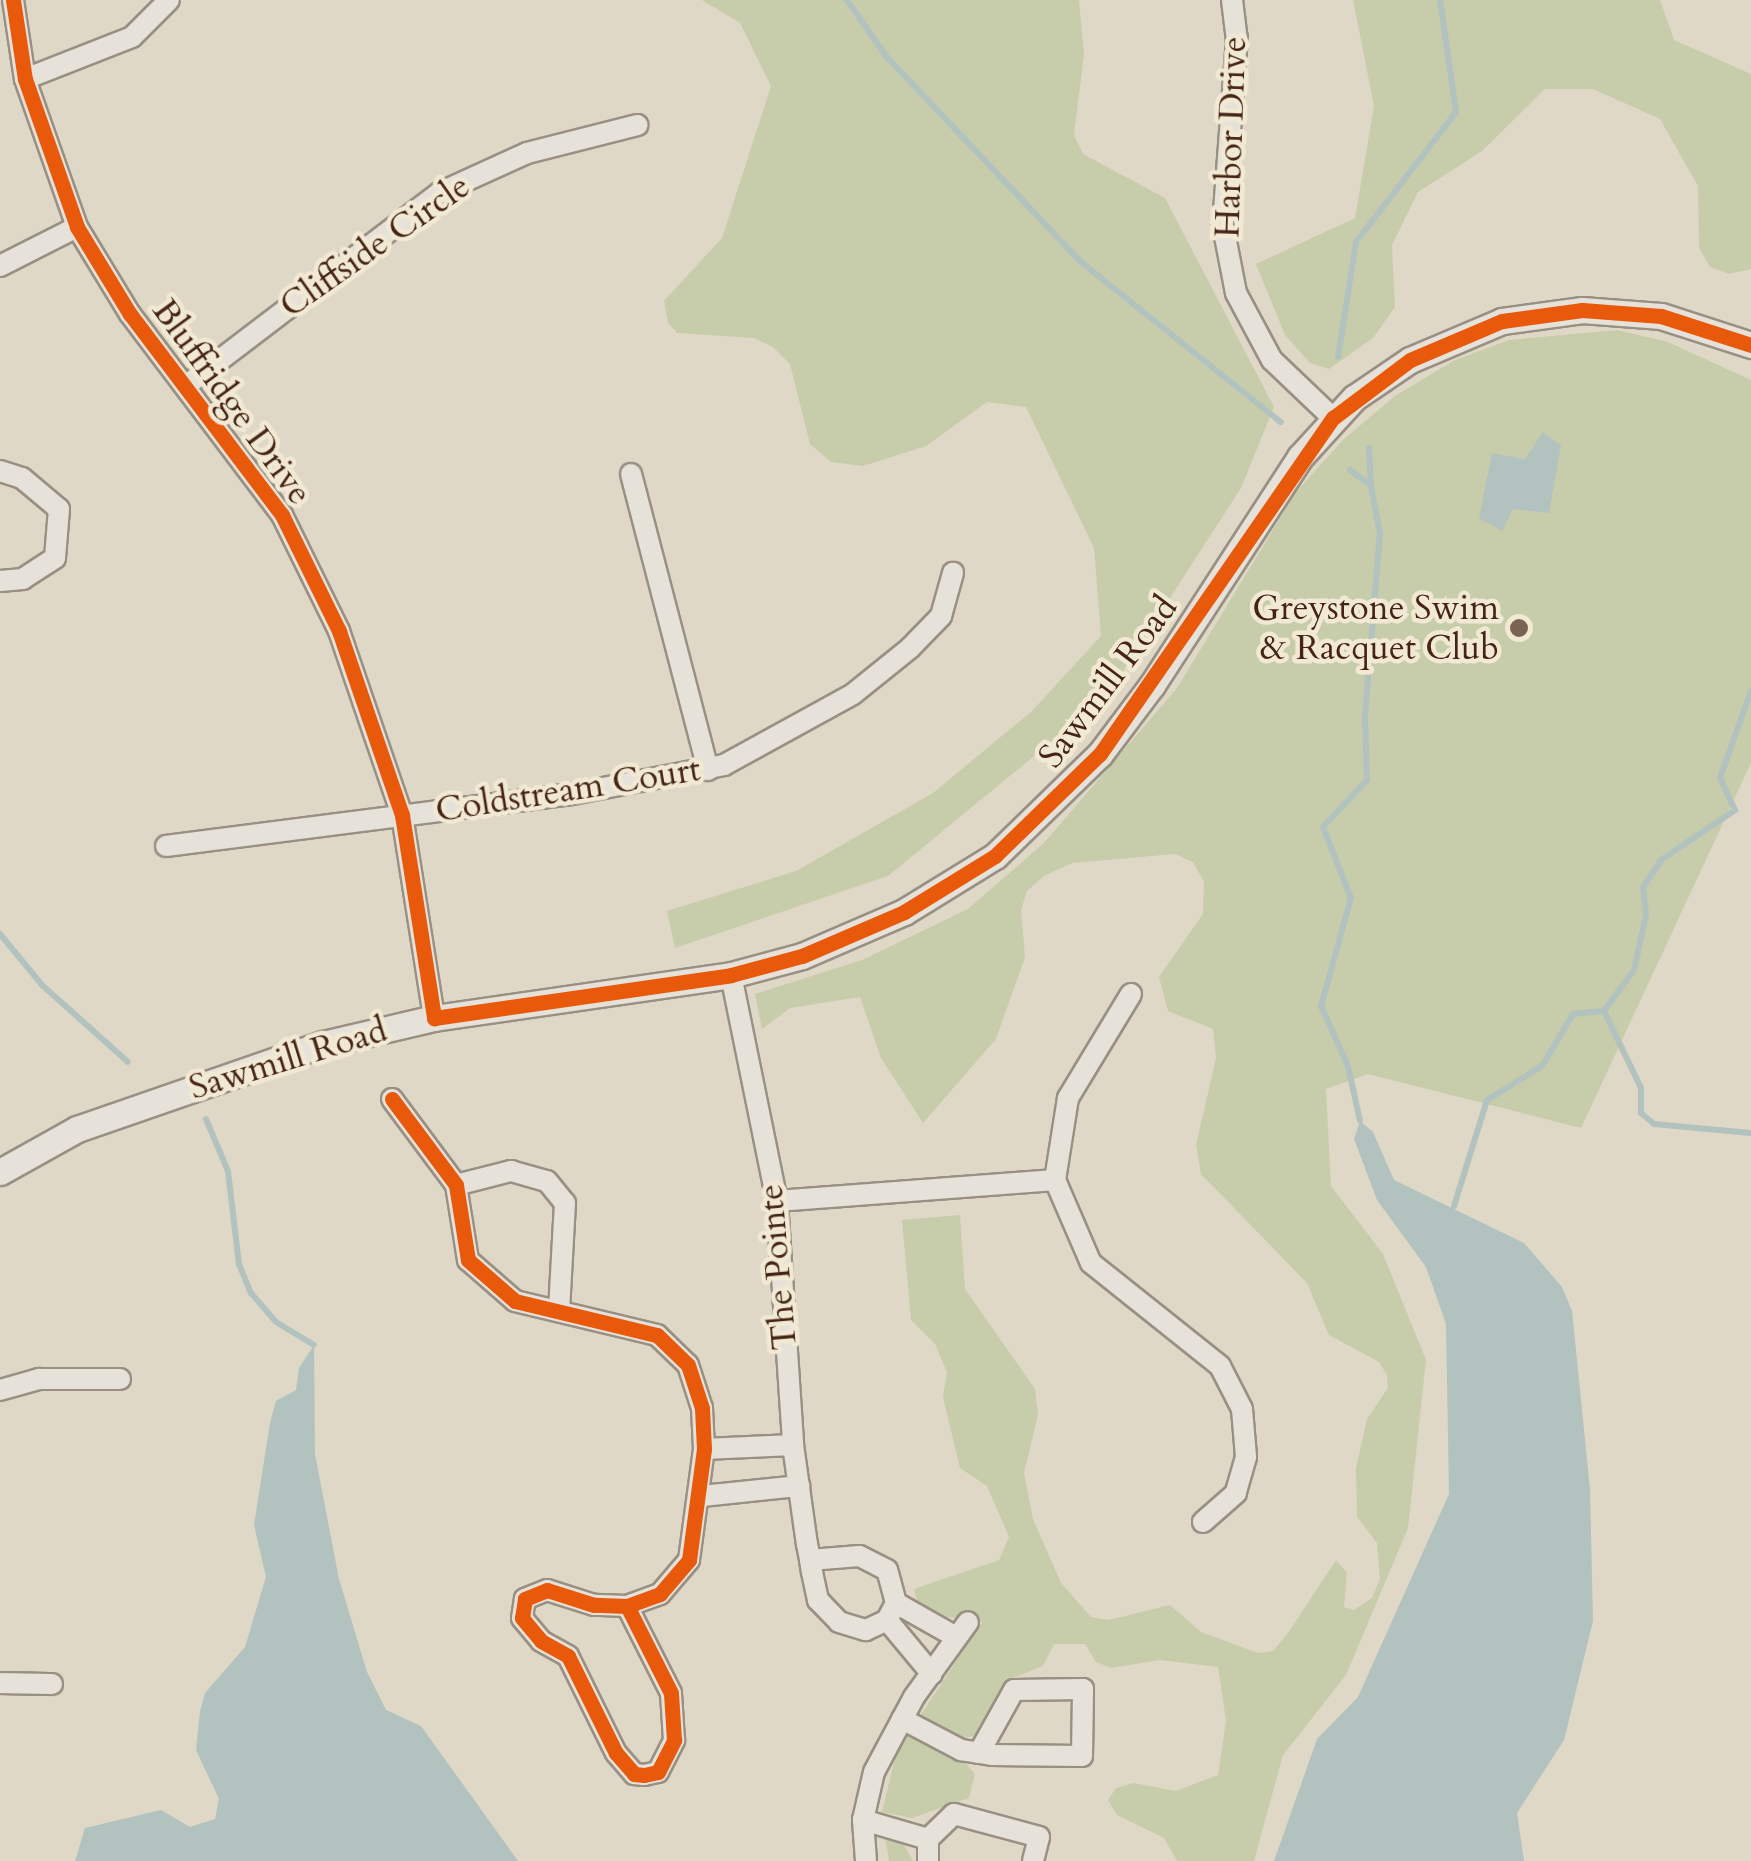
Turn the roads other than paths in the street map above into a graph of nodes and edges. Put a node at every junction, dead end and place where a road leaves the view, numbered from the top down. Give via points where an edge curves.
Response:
1 (13, 0) edge
2 (169, 0) edge
3 (1232, 0) edge
4 (26, 80) junction
5 (638, 125) dead end
6 (77, 228) junction
7 (0, 266) edge
8 (1751, 345) edge
9 (187, 384) junction
10 (1333, 418) junction
11 (0, 470) edge
12 (631, 474) dead end
13 (953, 573) dead end
14 (0, 581) edge
15 (708, 770) junction
16 (402, 816) junction
17 (166, 846) dead end
18 (731, 975) junction
19 (1131, 994) dead end
20 (434, 1018) junction
21 (392, 1100) dead end
22 (0, 1172) edge
23 (1055, 1180) junction
24 (456, 1185) junction
25 (777, 1201) junction
26 (559, 1308) junction
27 (120, 1379) dead end
28 (0, 1390) edge
29 (793, 1445) junction
30 (704, 1448) junction
31 (798, 1486) junction
32 (702, 1496) junction
33 (1203, 1522) dead end
34 (810, 1560) junction
35 (627, 1606) junction
36 (892, 1611) junction
37 (932, 1674) junction
38 (0, 1682) edge
39 (52, 1684) dead end
40 (902, 1719) junction
41 (978, 1753) junction
42 (863, 1820) junction
43 (928, 1839) junction
44 (866, 1861) edge
45 (928, 1861) edge
46 (1032, 1861) edge

1 - 4 street, Bluffridge Drive
2 - 4 street via 132,37
3 - 10 street, Harbor Drive via 1238,38 1222,226 1236,293 1272,360
4 - 6 street, Bluffridge Drive
5 - 9 street, Cliffside Circle via 528,154 439,193
6 - 7 street
6 - 9 street, Bluffridge Drive via 130,314
8 - 10 street, Sawmill Road via 1661,316 1538,313 1458,335 1410,360
9 - 16 street, Bluffridge Drive via 282,515 339,630
10 - 18 street, Sawmill Road via 1110,740 995,856 904,912 802,956
11 - 14 street via 22,478 59,509 55,558 23,580
12 - 15 street
13 - 15 street, Coldstream Court via 941,616 854,694 784,737
15 - 16 street, Coldstream Court
16 - 17 street, Coldstream Court
16 - 20 street, Bluffridge Drive
18 - 20 street, Sawmill Road
18 - 25 street, The Pointe
19 - 23 street via 1068,1098
20 - 22 street, Sawmill Road via 222,1075 76,1129
21 - 24 street
23 - 25 street
23 - 33 street via 1091,1263 1220,1366 1242,1409 1246,1457 1236,1493
24 - 26 street via 468,1260 515,1300
24 - 26 street via 511,1171 547,1181 564,1203
25 - 29 street, The Pointe
26 - 30 street via 658,1334 688,1365
27 - 28 street via 39,1378
29 - 30 street
29 - 31 street, The Pointe
30 - 32 street
31 - 32 street
31 - 34 street, The Pointe
32 - 35 street via 690,1560 660,1594
34 - 36 street via 858,1556 887,1570
34 - 36 street, The Pointe via 818,1600 839,1622 866,1630
35 - 35 street via 671,1692 674,1740 658,1772 644,1775 634,1774 616,1753 568,1656 541,1641 522,1618 525,1599 547,1590 594,1605
36 - 37 street
36 - 37 street via 962,1630
37 - 40 street
38 - 39 street
40 - 41 street
40 - 42 street via 874,1772
41 - 41 street via 1082,1756 1082,1689 1014,1690
42 - 43 street
42 - 44 street
43 - 45 street
43 - 46 street via 954,1814 1039,1836

